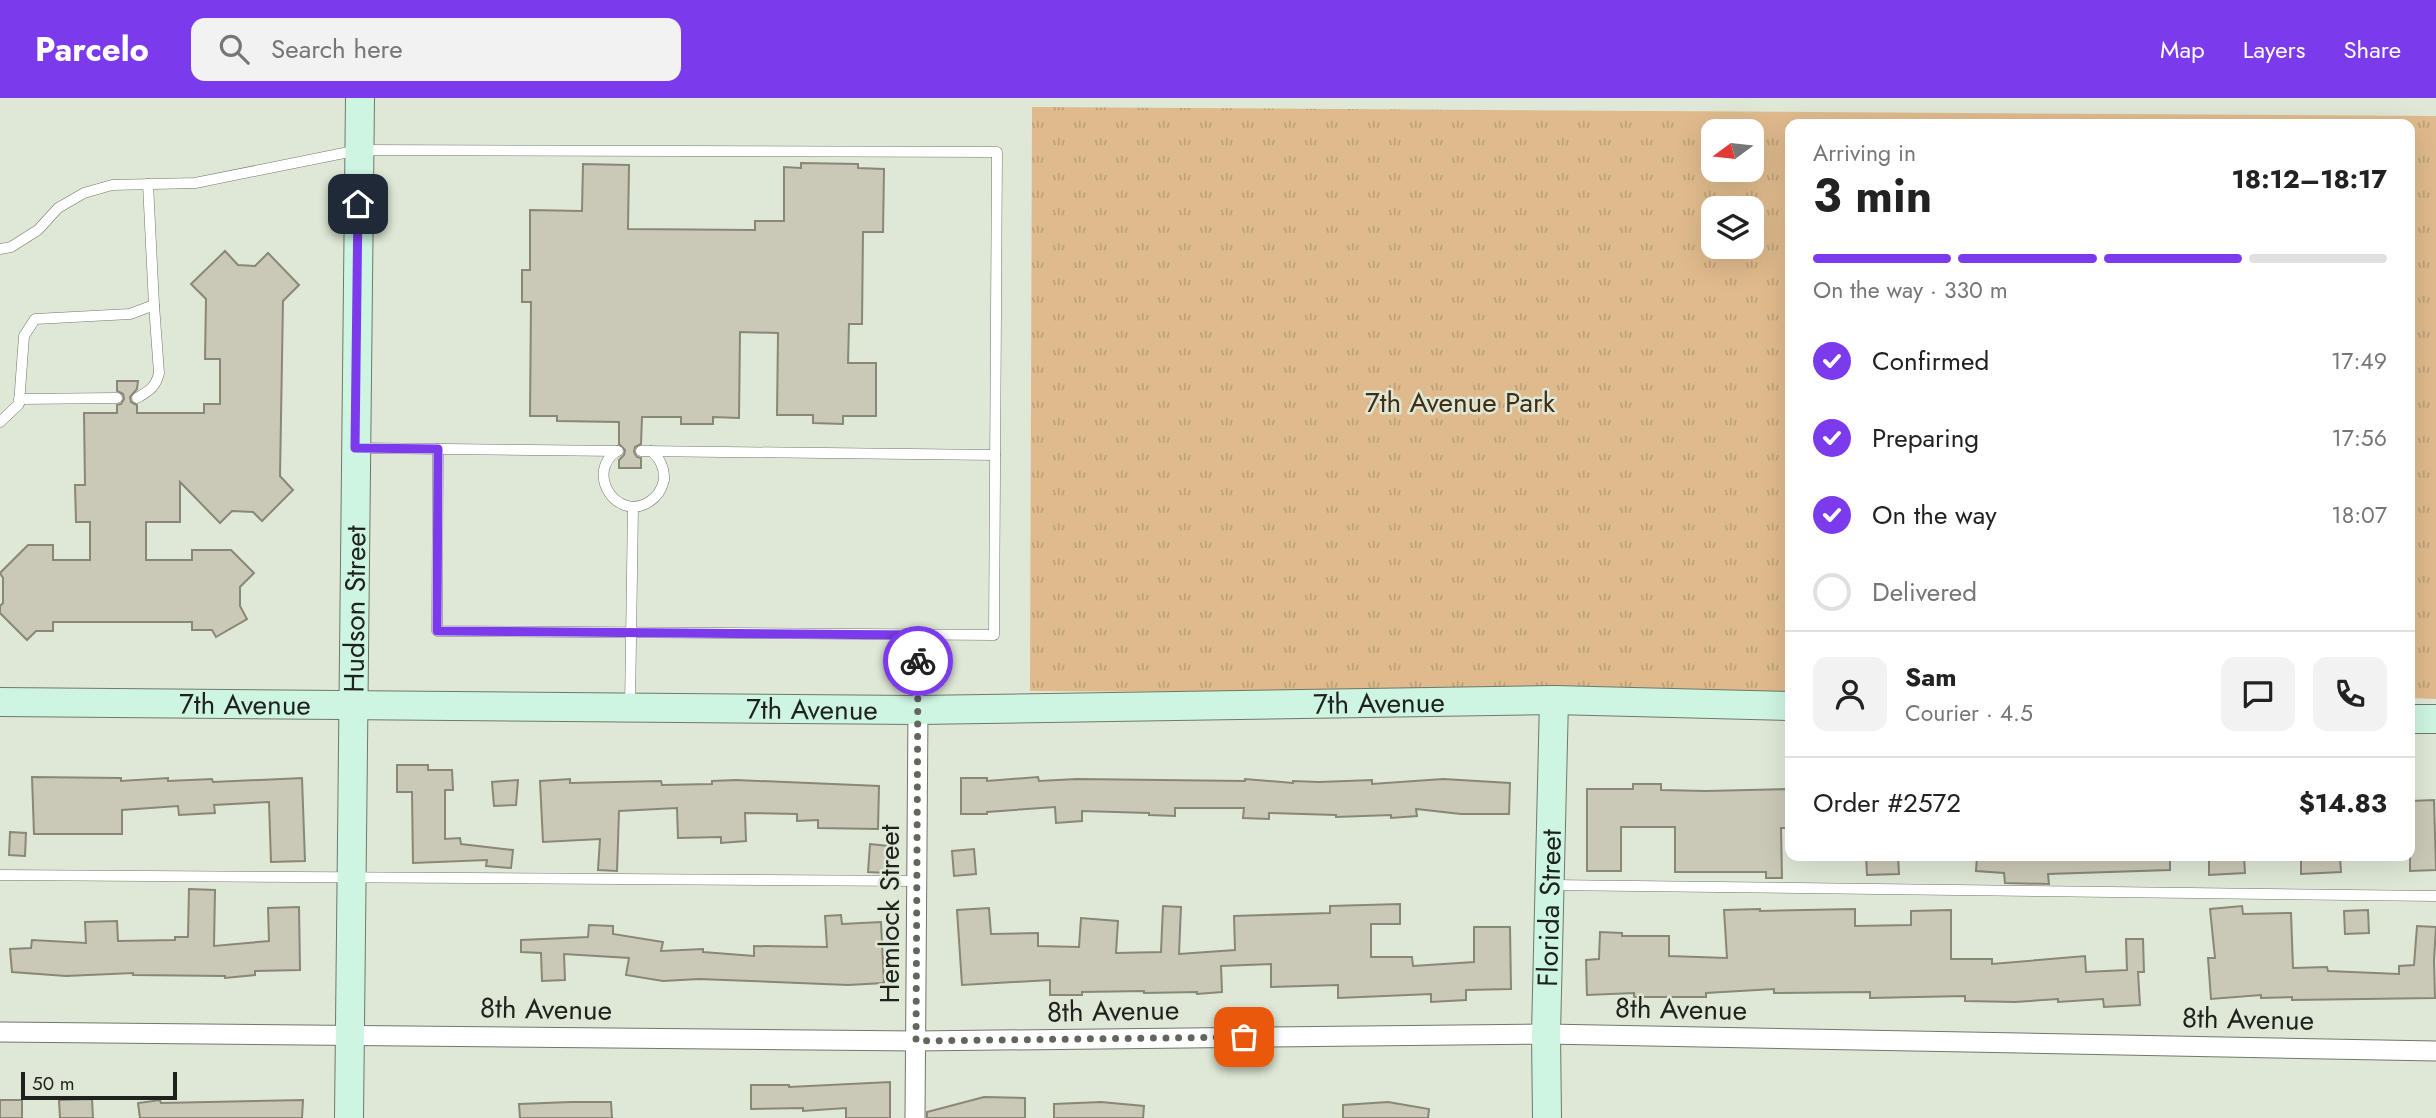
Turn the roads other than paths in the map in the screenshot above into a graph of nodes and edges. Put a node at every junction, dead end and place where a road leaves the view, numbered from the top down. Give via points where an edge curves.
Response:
1 (360, 98) edge
2 (359, 150) junction
3 (148, 184) junction
4 (0, 249) edge
5 (154, 305) junction
6 (117, 398) dead end
7 (137, 398) dead end
8 (19, 399) junction
9 (0, 422) edge
10 (355, 448) junction
11 (438, 449) junction
12 (995, 455) junction
13 (633, 507) junction
14 (632, 632) junction
15 (918, 635) junction
16 (1554, 700) junction
17 (0, 702) edge
18 (352, 704) junction
19 (1785, 706) edge
20 (631, 707) junction
21 (918, 710) junction
22 (2415, 719) edge
23 (2436, 719) edge
24 (0, 875) edge
25 (350, 877) junction
26 (917, 881) junction
27 (1549, 884) junction
28 (2436, 896) edge
29 (0, 1032) edge
30 (1546, 1034) junction
31 (348, 1035) junction
32 (916, 1041) junction
33 (2436, 1051) edge
34 (349, 1118) edge
35 (915, 1118) edge
36 (1547, 1118) edge

1 - 2 street, Hudson Street
2 - 3 lane via 195,183
2 - 10 street, Hudson Street
2 - 12 lane via 997,152
3 - 4 lane via 112,184 84,193 58,208 38,230
3 - 5 lane
5 - 7 lane via 159,373 157,383
5 - 8 lane via 130,314 34,319 24,337
6 - 8 lane
8 - 9 lane
10 - 11 lane
10 - 18 street, Hudson Street
11 - 13 lane via 618,451 605,464 605,488 621,505
11 - 14 lane via 437,631
12 - 13 lane via 646,451 662,465 662,488 645,505
12 - 15 lane via 994,635
13 - 14 lane
14 - 15 lane
14 - 20 lane
15 - 21 lane
16 - 19 street, 7th Avenue
16 - 21 street, 7th Avenue
16 - 27 street, Florida Street
17 - 18 street, 7th Avenue
18 - 20 street, 7th Avenue
18 - 25 street, Hudson Street
20 - 21 street, 7th Avenue
21 - 26 street, Hemlock Street
22 - 23 street
24 - 25 lane
25 - 26 lane
25 - 31 street, Hudson Street
26 - 32 street, Hemlock Street
27 - 28 lane
27 - 30 street, Florida Street
29 - 31 street, 8th Avenue
30 - 32 street, 8th Avenue
30 - 33 street, 8th Avenue
30 - 36 street, Florida Street
31 - 32 street, 8th Avenue
31 - 34 street, Hudson Street
32 - 35 street, Hemlock Street

